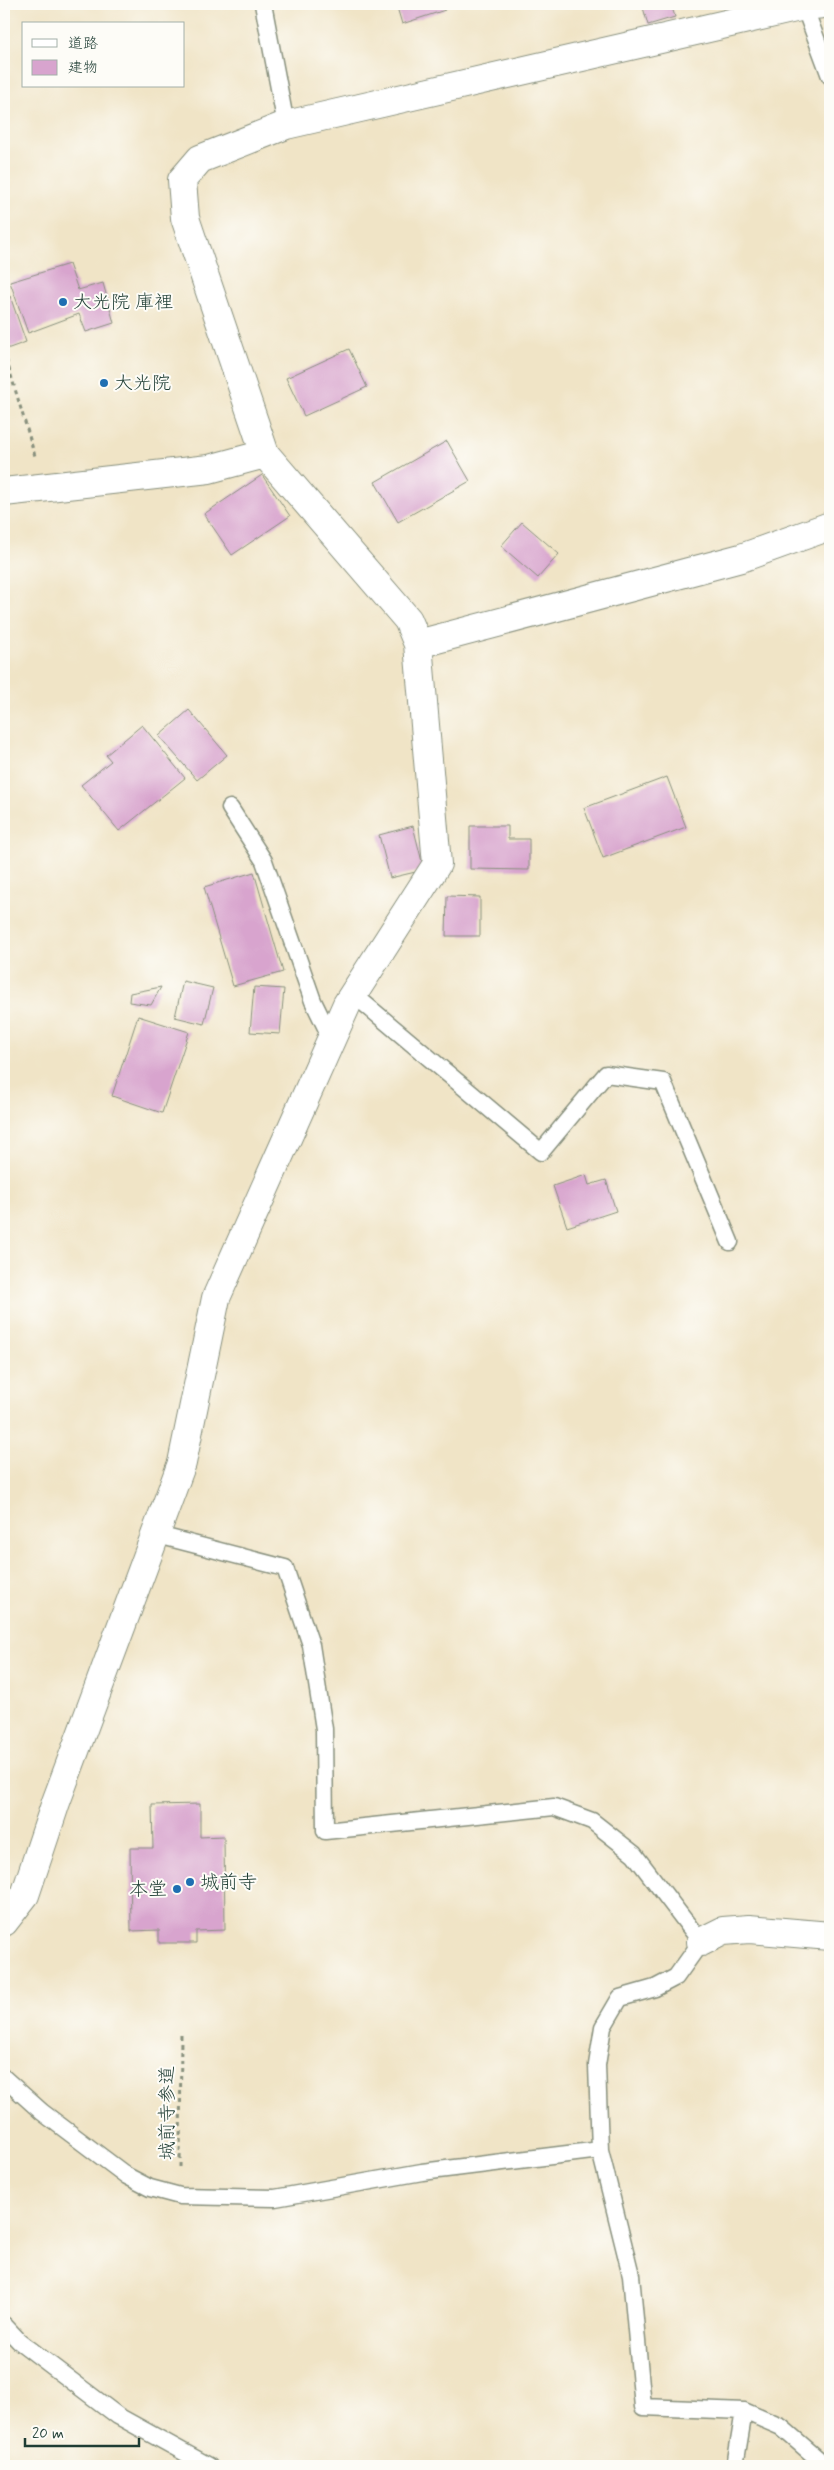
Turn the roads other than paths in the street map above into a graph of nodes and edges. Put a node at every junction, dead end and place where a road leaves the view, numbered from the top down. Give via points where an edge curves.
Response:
1 (264, 4) edge
2 (814, 5) edge
3 (830, 76) edge
4 (286, 125) junction
5 (265, 454) junction
6 (4, 492) edge
7 (830, 526) edge
8 (418, 644) junction
9 (230, 808) dead end
10 (353, 994) junction
11 (332, 1040) junction
12 (730, 1242) dead end
13 (154, 1534) junction
14 (4, 1922) edge
15 (830, 1936) edge
16 (701, 1942) junction
17 (4, 2078) edge
18 (600, 2150) junction
19 (4, 2325) edge
20 (744, 2411) junction
21 (209, 2466) edge
22 (735, 2466) edge
23 (826, 2466) edge

1 - 4 lane
2 - 3 lane
2 - 4 street
4 - 5 street via 200,159 182,180 185,218
5 - 6 street via 209,470
5 - 8 street via 408,620
7 - 8 street via 741,558
8 - 10 street via 437,864
9 - 11 lane via 264,861 313,1001
10 - 11 street
10 - 12 lane via 541,1152 606,1074 663,1082
11 - 13 street via 216,1298 182,1463
13 - 14 street via 25,1896
13 - 16 lane via 285,1568 311,1645 324,1730 325,1831 554,1807 592,1821 634,1854
15 - 16 street via 749,1929 723,1931
16 - 18 lane via 676,1977 655,1988 620,1998 602,2027 597,2065
17 - 18 lane via 42,2112 127,2176 150,2188 180,2196 275,2198 422,2172
18 - 20 lane via 631,2275 643,2407
19 - 21 lane via 19,2341 118,2416
20 - 22 lane
20 - 23 lane via 781,2427

